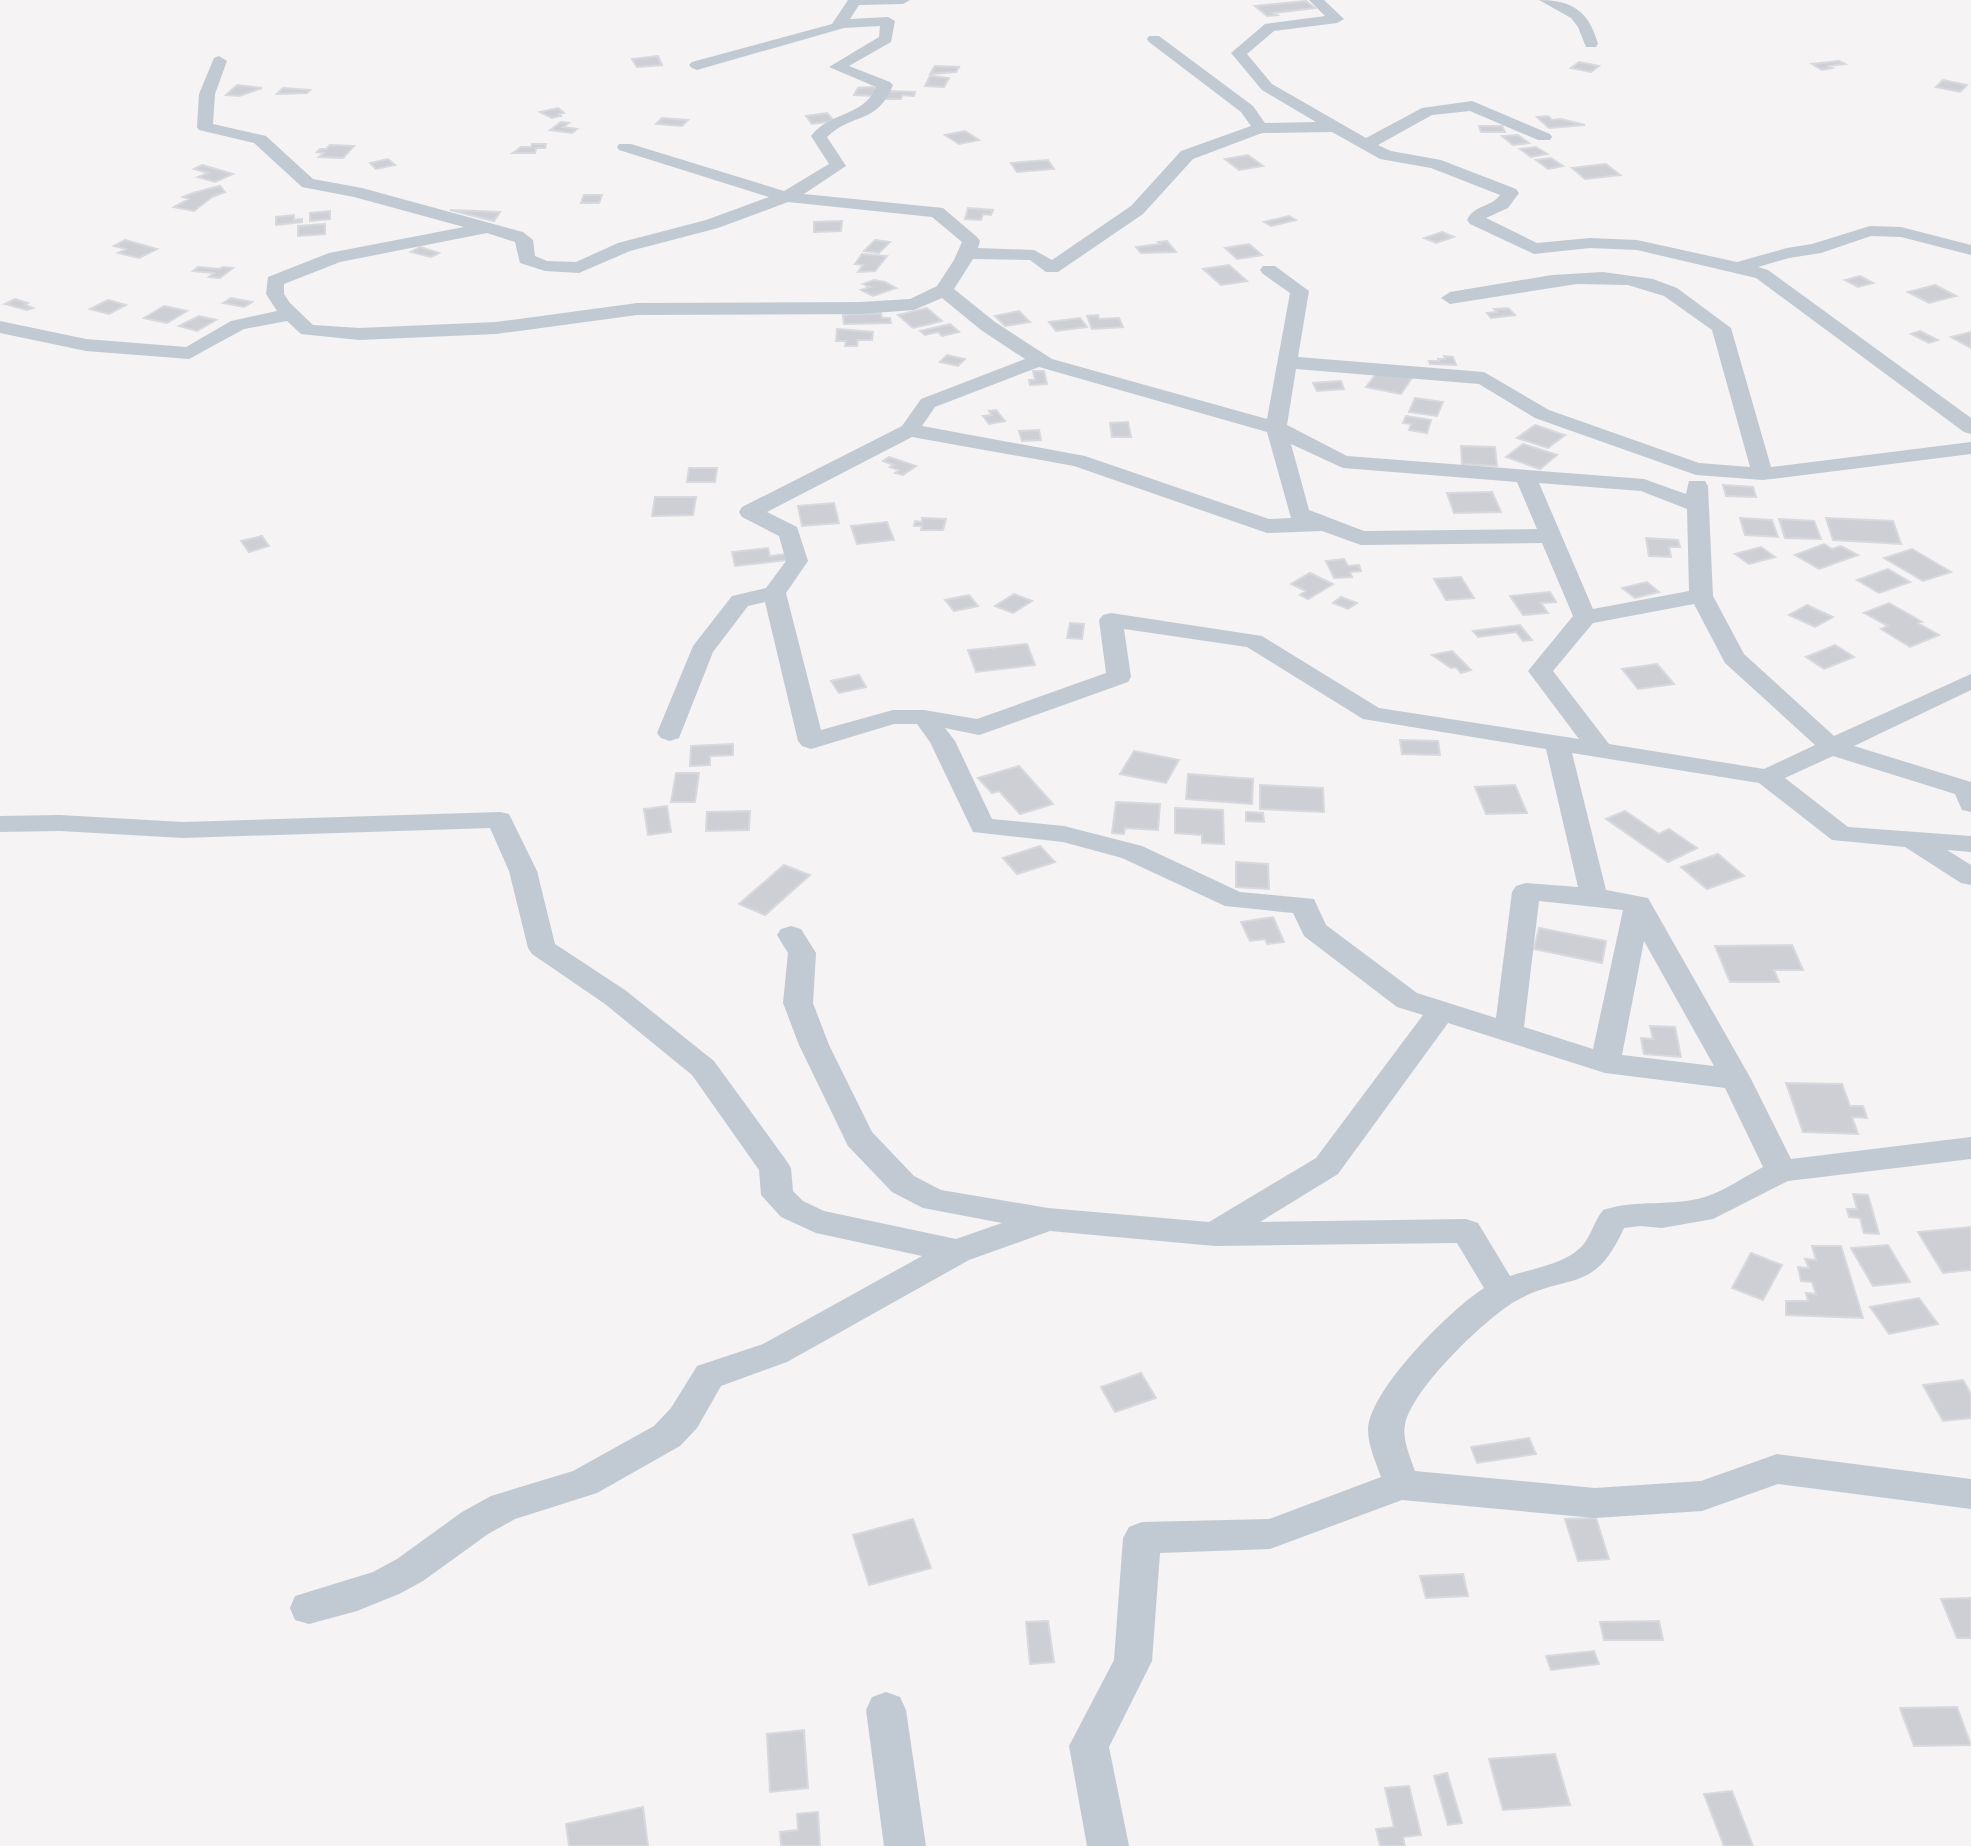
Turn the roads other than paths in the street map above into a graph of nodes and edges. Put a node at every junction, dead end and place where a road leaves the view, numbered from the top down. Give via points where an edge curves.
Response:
1 (903, 0) edge
2 (1316, 0) edge
3 (1546, 0) edge
4 (855, 1) edge
5 (840, 24) junction
6 (1154, 39) dead end
7 (1591, 44) dead end
8 (683, 51) dead end
9 (219, 61) dead end
10 (697, 65) junction
11 (714, 82) dead end
12 (1335, 127) junction
13 (1260, 128) junction
14 (1544, 137) dead end
15 (1366, 145) junction
16 (625, 146) dead end
17 (786, 197) junction
18 (489, 228) junction
19 (1971, 250) edge
20 (969, 253) junction
21 (1525, 259) junction
22 (1735, 268) junction
23 (1269, 271) dead end
24 (944, 290) junction
25 (1498, 291) junction
26 (1450, 298) dead end
27 (291, 314) junction
28 (0, 327) edge
29 (1040, 360) junction
30 (1288, 362) junction
31 (1276, 428) junction
32 (1971, 428) edge
33 (909, 430) junction
34 (1971, 448) edge
35 (1696, 469) junction
36 (1763, 474) junction
37 (1525, 476) junction
38 (1697, 505) junction
39 (1325, 524) junction
40 (1550, 536) junction
41 (774, 593) junction
42 (1702, 596) junction
43 (1585, 617) junction
44 (1971, 681) edge
45 (924, 717) junction
46 (670, 733) dead end
47 (1557, 744) junction
48 (1832, 747) junction
49 (1601, 751) junction
50 (1767, 776) junction
51 (1971, 804) edge
52 (0, 824) edge
53 (1911, 839) junction
54 (1971, 845) edge
55 (1971, 877) edge
56 (1593, 897) junction
57 (1637, 904) junction
58 (791, 934) dead end
59 (1442, 1011) junction
60 (1509, 1032) junction
61 (1605, 1063) junction
62 (1736, 1079) junction
63 (1971, 1148) edge
64 (1781, 1171) junction
65 (1049, 1219) junction
66 (1215, 1234) junction
67 (957, 1251) junction
68 (1503, 1292) junction
69 (1401, 1485) junction
70 (1971, 1494) edge
71 (309, 1608) dead end
72 (886, 1710) dead end
73 (905, 1846) edge
74 (1108, 1846) edge

1 - 4 street
2 - 12 street via 1337,19 1269,27 1239,53 1267,87
3 - 7 street via 1569,8 1587,27
4 - 5 street
5 - 10 street
5 - 17 street via 888,21 886,39 837,66 885,85 878,101 826,127 819,136 838,166
6 - 13 street via 1247,109
8 - 10 street
9 - 18 street via 207,94 205,127 260,139 308,183
10 - 11 street
12 - 13 street
12 - 15 street
13 - 20 street via 1187,155 1137,210 1052,268 1034,255
14 - 15 street via 1472,106 1427,111
15 - 21 street via 1386,155 1435,164 1510,193 1502,204 1486,208 1476,220
16 - 17 street
17 - 18 street via 712,225 624,247 579,268 533,263 526,259 524,240
17 - 20 street via 937,212 971,241
18 - 27 street via 335,257 275,281 275,294
19 - 22 street via 1901,232 1870,231
20 - 24 street
21 - 22 street via 1590,243 1637,245
21 - 25 street
22 - 32 street via 1762,274
23 - 30 street via 1300,291
24 - 27 street via 914,304 637,309 496,328 417,332 321,332 308,330
24 - 29 street
25 - 26 street
25 - 36 street via 1593,276 1655,285 1703,313 1721,328
27 - 28 street via 239,325 189,353 86,345
29 - 31 street
29 - 33 street via 928,403
30 - 31 street
30 - 35 street via 1484,378 1542,414
31 - 37 street via 1343,462
31 - 39 street via 1299,514
33 - 39 street via 1078,460 1266,526
33 - 41 street via 750,512 789,532 797,561
34 - 36 street
35 - 36 street
35 - 38 street
37 - 38 street via 1644,485
37 - 40 street
38 - 42 street
39 - 40 street via 1361,538
40 - 43 street
41 - 45 street via 811,741 893,717
41 - 46 street via 740,601 701,651
42 - 43 street
42 - 48 street via 1734,658
43 - 49 street via 1541,671
44 - 48 street
45 - 47 street via 979,727 1119,677 1111,620 1254,641 1372,714
45 - 59 street via 942,741 982,826 1064,834 1132,852 1235,900 1304,905 1314,930 1407,1000
47 - 49 street
47 - 56 street
48 - 50 street
48 - 51 street via 1966,789
49 - 50 street
50 - 53 street via 1841,834
52 - 67 street via 183,830 500,820 523,871 542,948 615,997 703,1068 775,1168 777,1195 816,1221
53 - 54 street
53 - 55 street
56 - 57 street
56 - 60 street via 1526,892
57 - 61 street
57 - 62 street
58 - 65 street via 802,953 798,1003 859,1138 903,1184 934,1200
59 - 60 street
59 - 66 street via 1327,1166
60 - 61 street
61 - 62 street
62 - 64 street
63 - 64 street
64 - 68 street via 1713,1207 1614,1218 1597,1251 1579,1265
65 - 66 street
65 - 67 street
66 - 68 street via 1466,1231
67 - 71 street via 775,1353 709,1376 684,1418 667,1437 649,1447 584,1482 504,1507 386,1583
68 - 69 street via 1453,1334 1390,1409 1386,1428
69 - 70 street via 1595,1503 1702,1496 1777,1469
69 - 74 street via 1270,1534 1142,1538 1133,1661 1089,1746
72 - 73 street

